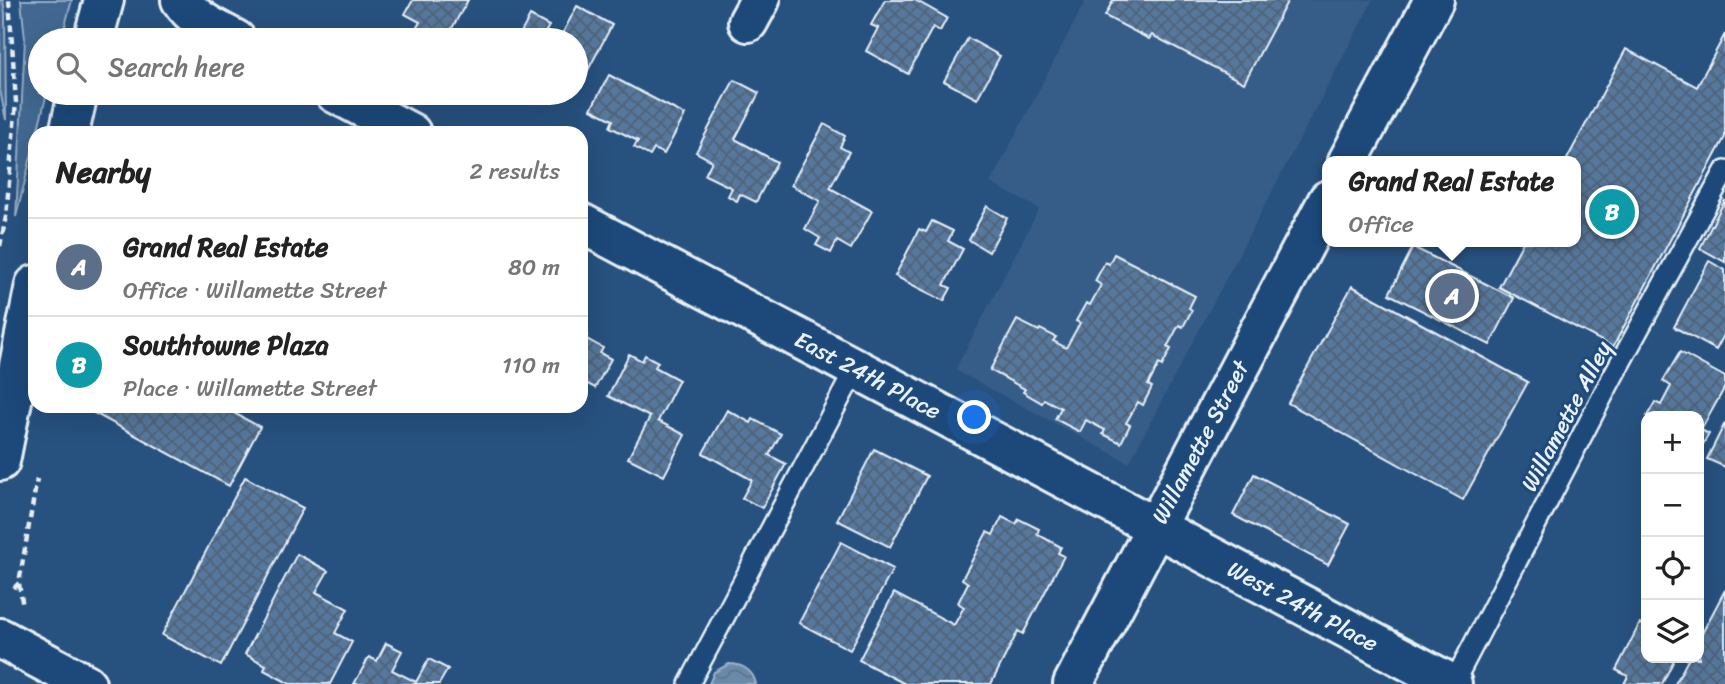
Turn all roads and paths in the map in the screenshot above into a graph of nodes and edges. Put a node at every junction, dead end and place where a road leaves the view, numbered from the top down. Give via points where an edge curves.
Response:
1 (9, 0) edge
2 (104, 0) edge
3 (181, 0) edge
4 (1434, 0) edge
5 (96, 28) edge
6 (214, 28) edge
7 (75, 105) edge
8 (358, 105) edge
9 (71, 126) edge
10 (398, 126) edge
11 (1351, 156) edge
12 (1725, 171) edge
13 (1322, 211) edge
14 (588, 227) edge
15 (0, 246) edge
16 (28, 320) edge
17 (856, 368) junction
18 (0, 461) edge
19 (38, 472) dead end
20 (1154, 528) junction
21 (19, 583) junction
22 (14, 588) dead end
23 (12, 625) edge
24 (86, 684) edge
25 (689, 684) edge
26 (1073, 684) edge
27 (1452, 684) edge

1 - 15 path via 16,103
2 - 5 street
3 - 6 street via 199,20
4 - 11 street
7 - 9 street
8 - 10 street
12 - 27 lane, Willamette Alley
13 - 20 street, Willamette Street
14 - 17 street, East 24th Place
16 - 18 street
17 - 20 street, East 24th Place
17 - 25 lane
19 - 21 path
20 - 26 street, Willamette Street
20 - 27 street, West 24th Place
21 - 22 path
21 - 23 path
23 - 24 street

